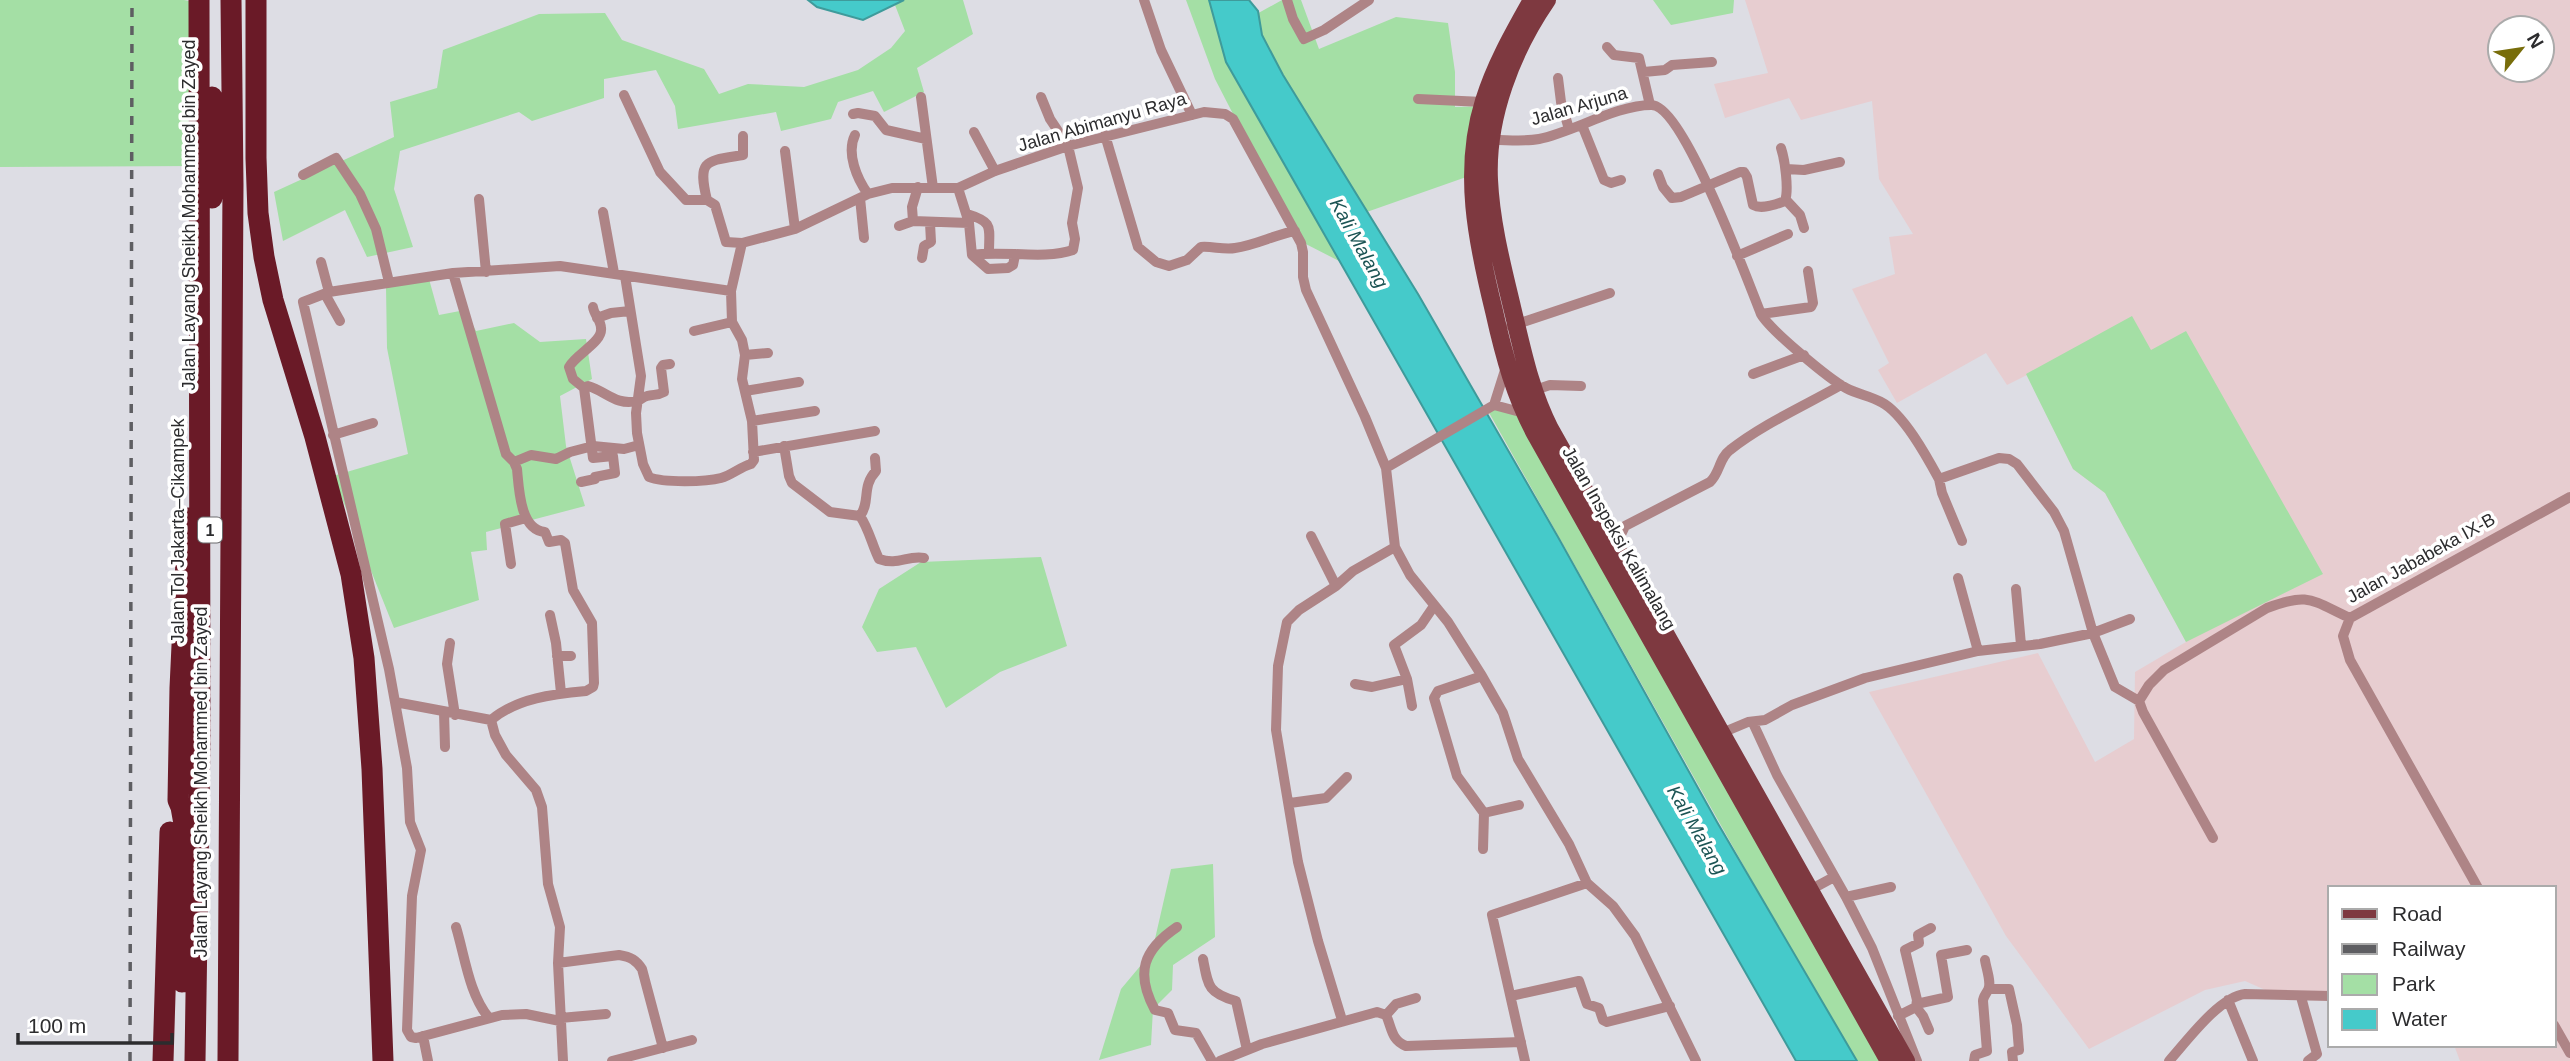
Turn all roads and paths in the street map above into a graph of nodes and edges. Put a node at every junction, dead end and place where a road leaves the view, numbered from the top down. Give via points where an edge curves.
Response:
1 (198, 0) edge
2 (213, 0) edge
3 (222, 0) edge
4 (232, 0) edge
5 (256, 0) edge
6 (1144, 0) edge
7 (1287, 0) edge
8 (1369, 0) edge
9 (1541, 1) edge
10 (1607, 47) dead end
11 (1712, 62) dead end
12 (1644, 72) junction
13 (1558, 78) dead end
14 (624, 95) dead end
15 (921, 97) dead end
16 (1041, 97) dead end
17 (1418, 99) dead end
18 (1483, 102) junction
19 (1650, 105) junction
20 (853, 114) dead end
21 (1192, 115) junction
22 (1582, 125) junction
23 (1569, 129) junction
24 (974, 132) dead end
25 (855, 135) dead end
26 (1105, 135) junction
27 (743, 136) dead end
28 (926, 139) junction
29 (1484, 139) junction
30 (1068, 146) junction
31 (1781, 148) dead end
32 (785, 151) dead end
33 (1840, 162) dead end
34 (1786, 169) junction
35 (995, 171) junction
36 (1658, 174) dead end
37 (303, 175) dead end
38 (1621, 180) dead end
39 (1707, 184) junction
40 (918, 187) junction
41 (933, 188) junction
42 (958, 188) junction
43 (864, 196) junction
44 (479, 199) dead end
45 (707, 200) junction
46 (1786, 200) junction
47 (603, 212) dead end
48 (968, 218) junction
49 (913, 221) junction
50 (930, 223) junction
51 (899, 226) dead end
52 (1804, 228) dead end
53 (795, 229) junction
54 (1295, 231) junction
55 (1486, 234) junction
56 (1788, 234) dead end
57 (864, 238) dead end
58 (742, 243) junction
59 (989, 252) junction
60 (972, 255) junction
61 (1015, 255) junction
62 (1737, 256) junction
63 (922, 258) dead end
64 (321, 262) dead end
65 (1808, 271) dead end
66 (485, 272) junction
67 (453, 273) junction
68 (620, 274) junction
69 (389, 282) junction
70 (732, 291) junction
71 (327, 293) junction
72 (1610, 293) dead end
73 (593, 307) dead end
74 (630, 311) junction
75 (1761, 314) junction
76 (597, 318) junction
77 (340, 321) dead end
78 (733, 323) junction
79 (1516, 324) junction
80 (1498, 330) junction
81 (694, 331) dead end
82 (768, 353) dead end
83 (745, 355) junction
84 (1804, 355) junction
85 (670, 364) dead end
86 (1507, 364) junction
87 (1753, 374) dead end
88 (799, 382) dead end
89 (1841, 385) junction
90 (1581, 386) dead end
91 (584, 388) junction
92 (745, 391) junction
93 (638, 401) junction
94 (1525, 401) junction
95 (1490, 407) junction
96 (815, 411) dead end
97 (752, 421) junction
98 (373, 424) dead end
99 (875, 431) dead end
100 (333, 435) junction
101 (639, 445) junction
102 (593, 446) junction
103 (785, 446) junction
104 (753, 452) junction
105 (875, 458) dead end
106 (514, 461) junction
107 (201, 466) junction
108 (1386, 468) junction
109 (1939, 479) junction
110 (581, 482) dead end
111 (2570, 497) edge
112 (860, 516) junction
113 (526, 518) junction
114 (1311, 536) dead end
115 (1962, 541) dead end
116 (1616, 545) junction
117 (1395, 547) junction
118 (924, 558) dead end
119 (511, 564) dead end
120 (1623, 572) junction
121 (1958, 578) dead end
122 (1336, 586) junction
123 (2016, 589) dead end
124 (1434, 606) junction
125 (551, 615) dead end
126 (2350, 618) junction
127 (2130, 619) dead end
128 (2093, 633) junction
129 (450, 643) dead end
130 (2021, 645) junction
131 (1978, 651) junction
132 (557, 656) junction
133 (571, 656) dead end
134 (1482, 676) junction
135 (1407, 679) junction
136 (1355, 684) dead end
137 (561, 693) junction
138 (2139, 701) junction
139 (395, 702) junction
140 (1412, 706) dead end
141 (450, 713) junction
142 (491, 720) junction
143 (1753, 723) junction
144 (1715, 736) junction
145 (445, 747) dead end
146 (1347, 777) dead end
147 (178, 800) junction
148 (1290, 803) junction
149 (1519, 805) dead end
150 (1484, 813) junction
151 (2213, 838) dead end
152 (1483, 849) dead end
153 (1834, 877) junction
154 (1587, 883) junction
155 (2477, 886) edge
156 (1891, 887) dead end
157 (1810, 890) junction
158 (1846, 897) junction
159 (456, 927) dead end
160 (1177, 927) dead end
161 (1931, 928) dead end
162 (1967, 950) dead end
163 (1203, 958) dead end
164 (1985, 960) dead end
165 (558, 963) junction
166 (1883, 979) junction
167 (1865, 988) junction
168 (1989, 989) junction
169 (1511, 996) junction
170 (2328, 996) edge
171 (2301, 997) junction
172 (1416, 998) dead end
173 (2228, 1000) junction
174 (1670, 1006) junction
175 (1916, 1007) junction
176 (606, 1014) dead end
177 (1386, 1015) junction
178 (1898, 1016) junction
179 (489, 1018) junction
180 (560, 1019) junction
181 (1342, 1020) junction
182 (2556, 1028) edge
183 (1929, 1030) dead end
184 (423, 1036) junction
185 (692, 1040) dead end
186 (1521, 1042) junction
187 (663, 1048) junction
188 (2570, 1053) edge
189 (1245, 1054) edge
190 (163, 1061) edge
191 (181, 1061) edge
192 (195, 1061) edge
193 (210, 1061) edge
194 (223, 1061) edge
195 (228, 1061) edge
196 (383, 1061) edge
197 (428, 1061) edge
198 (563, 1061) edge
199 (612, 1061) edge
200 (1220, 1061) edge
201 (1525, 1061) edge
202 (1696, 1061) edge
203 (1889, 1061) edge
204 (1906, 1061) edge
205 (1917, 1061) edge
206 (1974, 1061) edge
207 (2013, 1061) edge
208 (2169, 1061) edge
209 (2253, 1061) edge
210 (2308, 1061) edge

1 - 107 highway, Jalan Tol Jakarta–Cikampek / 1
2 - 193 highway, Jalan Layang Sheikh Mohammed bin Zayed / 1
3 - 194 highway, Jalan Layang Sheikh Mohammed bin Zayed / 1
4 - 195 highway, 1
5 - 196 highway via 256,158 264,257 351,574 364,659
6 - 21 street via 1161,50
7 - 8 street via 1304,39
9 - 18 main road, Jalan Inspeksi Kalimalang via 1510,39
9 - 29 main road, Jalan Inspeksi Kalimalang
10 - 12 street via 1614,55 1638,56
11 - 12 street
12 - 19 street
13 - 23 street
14 - 45 street via 667,183 686,200
15 - 28 street
16 - 30 street
17 - 18 street
18 - 29 main road, Jalan Inspeksi Kalimalang
19 - 22 street, Jalan Arjuna
19 - 39 street via 1657,105 1676,124
20 - 28 street via 875,116 886,130
21 - 26 street, Jalan Abimanyu Raya
21 - 54 street, Jalan Abimanyu Raya via 1214,112 1233,119
22 - 23 street, Jalan Arjuna
22 - 38 street via 1604,180
23 - 29 street, Jalan Arjuna via 1537,140
24 - 35 street
25 - 43 street via 851,149
26 - 30 street, Jalan Abimanyu Raya
26 - 54 street via 1138,247 1156,262 1169,267 1187,260 1201,247 1232,249
27 - 45 street via 743,155 711,161 704,168 701,176
28 - 41 street
29 - 55 main road, Jalan Inspeksi Kalimalang via 1472,180 1473,212
30 - 35 street, Jalan Abimanyu Raya
30 - 61 street via 1078,188 1073,250
31 - 34 street
32 - 53 street
33 - 34 street
34 - 46 street
35 - 42 street, Jalan Abimanyu Raya
36 - 39 street via 1672,198
37 - 69 street via 336,158 376,229
39 - 46 street via 1745,173 1755,207
39 - 62 street
40 - 41 street, Jalan Abimanyu Raya
40 - 43 street, Jalan Abimanyu Raya
40 - 49 street
41 - 42 street, Jalan Abimanyu Raya
42 - 48 street
43 - 53 street, Jalan Abimanyu Raya
43 - 57 street
44 - 66 street
45 - 58 street via 715,205 726,242
46 - 52 street via 1800,215
47 - 68 street
48 - 50 street
48 - 59 street via 985,221 990,228
48 - 60 street
49 - 50 street
49 - 51 street
50 - 63 street via 931,242 924,246
53 - 58 street, Jalan Abimanyu Raya
54 - 108 street, Jalan Abimanyu Raya via 1303,252 1306,290
55 - 79 main road, Jalan Inspeksi Kalimalang
55 - 80 main road, Jalan Inspeksi Kalimalang
56 - 62 street
58 - 70 street
59 - 60 street
59 - 61 street
60 - 61 street via 988,269 1008,268
62 - 75 street
64 - 71 street
65 - 75 street via 1811,307
66 - 67 street
66 - 68 street via 560,266
67 - 69 street
67 - 106 street via 506,454
68 - 70 street
68 - 74 street
69 - 71 street
70 - 78 street
71 - 77 street
71 - 100 street via 305,299 302,306
72 - 79 street
73 - 76 street
74 - 76 street
74 - 93 street via 640,370
75 - 84 street
76 - 91 street via 600,335 569,367 573,379
78 - 81 street
78 - 83 street
79 - 80 street
79 - 94 main road, Jalan Inspeksi Kalimalang
80 - 86 main road, Jalan Inspeksi Kalimalang
82 - 83 street
83 - 92 street
84 - 87 street
84 - 89 street
85 - 93 street via 661,368 664,392
86 - 94 main road, Jalan Inspeksi Kalimalang
86 - 95 street
88 - 92 street
89 - 109 street via 1883,402 1917,441
89 - 116 street via 1729,451 1710,482 1625,526
90 - 94 street via 1557,384
91 - 93 street via 594,387 617,401
91 - 102 street
92 - 97 street
93 - 101 street
94 - 95 street
94 - 116 main road, Jalan Inspeksi Kalimalang via 1550,429
94 - 120 main road, Jalan Inspeksi Kalimalang
95 - 108 street
96 - 97 street
97 - 104 street
98 - 100 street
99 - 103 street
100 - 139 street
101 - 102 street via 624,449
101 - 104 street via 649,477 656,480 723,477 751,464
102 - 106 street via 556,459 531,455
102 - 110 street via 593,458 613,456 615,473
103 - 104 street
103 - 112 street via 790,479 798,488 830,512
105 - 112 street via 876,471 866,488 866,508
106 - 113 street
107 - 147 highway via 189,492
107 - 192 highway, Jalan Tol Jakarta–Cikampek / 1
108 - 117 street, Jalan Abimanyu Raya
109 - 115 street
109 - 128 street via 1999,458 2017,464 2064,531
111 - 126 street, Jalan Jababeka IX-B
112 - 118 street via 879,559 896,563
113 - 119 street via 505,524
113 - 137 street via 533,529 545,532 549,542 565,543 573,590 592,623 593,687
114 - 122 street
116 - 120 main road, Jalan Inspeksi Kalimalang
117 - 122 street
117 - 124 street
120 - 144 main road, Jalan Inspeksi Kalimalang
121 - 131 street
122 - 148 street via 1287,622 1282,642 1276,730
123 - 130 street
124 - 134 street
124 - 135 street via 1421,625 1394,645
125 - 132 street
126 - 138 street, Jalan Jababeka IX-B via 2301,598 2267,608 2164,670
126 - 155 street via 2343,636 2350,660
127 - 128 street
128 - 130 street
128 - 138 street via 2115,687
129 - 141 street
130 - 131 street
131 - 143 street via 1865,678
132 - 133 street
132 - 137 street
134 - 150 street via 1438,691 1434,698 1457,776
134 - 154 street via 1503,713 1518,759
135 - 136 street via 1371,687
135 - 140 street
137 - 142 street via 503,710
138 - 151 street
139 - 141 street
139 - 184 street via 407,768 410,822 421,850 412,896 407,1030 411,1037
141 - 142 street
141 - 145 street
142 - 165 street via 506,755 540,798 548,884 560,928
143 - 144 street via 1742,723
143 - 153 street
144 - 157 main road, Jalan Inspeksi Kalimalang
144 - 203 main road, Jalan Inspeksi Kalimalang
146 - 148 street via 1325,798
147 - 190 highway via 170,824
147 - 191 highway via 184,824
148 - 181 street via 1307,899
149 - 150 street
150 - 152 street
153 - 157 street
153 - 158 street
154 - 169 street via 1492,915
154 - 174 street via 1627,924
156 - 158 street
157 - 167 main road, Jalan Inspeksi Kalimalang
158 - 166 street
159 - 179 street via 472,984
160 - 200 street via 1151,950 1143,978 1148,996 1154,1010 1168,1013 1175,1030 1196,1033
161 - 175 street via 1918,935 1919,943 1905,950
162 - 175 street via 1941,954 1948,997
163 - 189 street via 1212,990 1236,1001
164 - 168 street
165 - 180 street
165 - 187 street via 619,955 636,961
166 - 167 street
166 - 178 street
167 - 204 main road, Jalan Inspeksi Kalimalang
168 - 206 street via 1983,996 1987,1051 1975,1055
168 - 207 street via 2009,989 2019,1050 2012,1052
169 - 174 street via 1579,981 1587,1004 1598,1006 1607,1022
169 - 186 street
170 - 171 street
171 - 173 street via 2245,994
171 - 210 street via 2317,1055
172 - 177 street via 1396,1003
173 - 208 street
173 - 209 street
174 - 202 street
175 - 178 street
175 - 183 street
176 - 180 street
177 - 181 street via 1377,1012
177 - 186 street via 1394,1038 1406,1046
178 - 205 street
179 - 180 street via 526,1014
179 - 184 street
180 - 198 street
181 - 189 street
182 - 188 street
184 - 197 street
185 - 187 street
186 - 201 street
187 - 199 street
189 - 200 street

